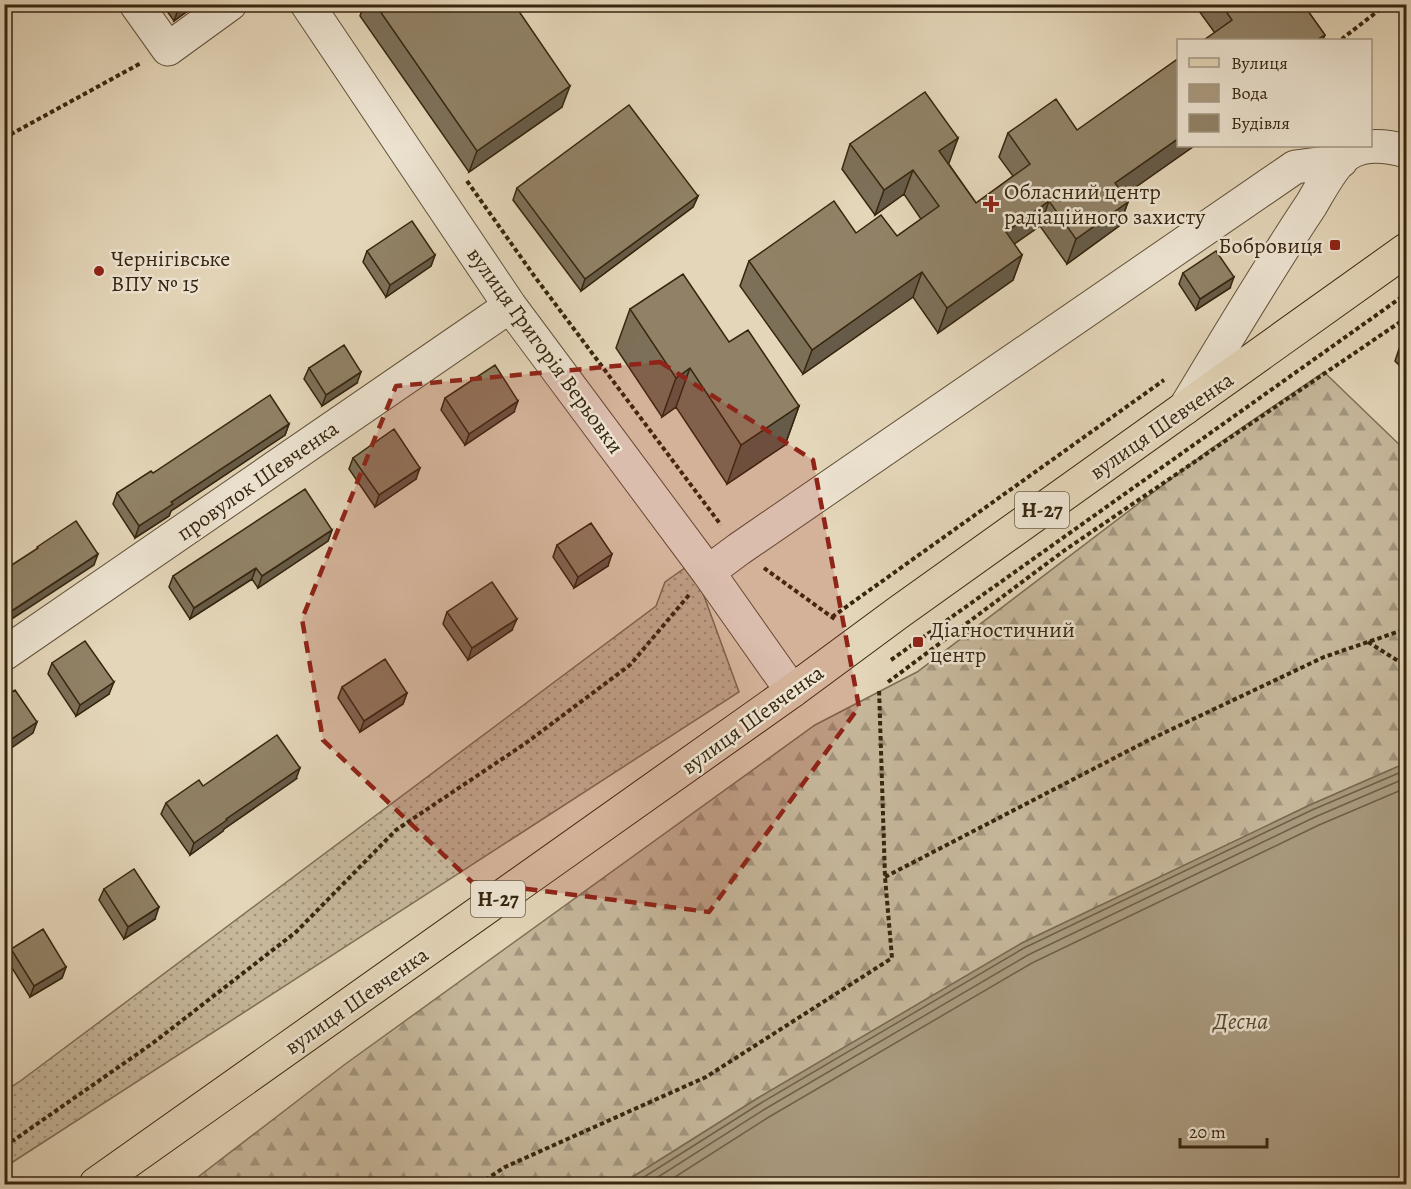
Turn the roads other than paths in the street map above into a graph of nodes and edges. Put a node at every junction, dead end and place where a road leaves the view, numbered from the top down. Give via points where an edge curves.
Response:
1 (136, 4) edge
2 (230, 4) edge
3 (307, 4) edge
4 (1407, 151) edge
5 (1341, 161) junction
6 (1407, 250) edge
7 (510, 306) junction
8 (1185, 408) junction
9 (708, 572) junction
10 (4, 654) edge
11 (792, 691) junction
12 (96, 1185) edge

1 - 2 street via 168,49
3 - 7 street, вулиця Григорія Верьовки
4 - 5 street via 1366,147 1347,154
5 - 8 street via 1281,250
5 - 9 street via 1295,167
6 - 8 main road, вулиця Шевченка / Н-27
7 - 9 street, вулиця Григорія Верьовки
7 - 10 street, провулок Шевченка
8 - 11 main road, вулиця Шевченка / Н-27
9 - 11 street, вулиця Григорія Верьовки
11 - 12 main road, вулиця Шевченка / Н-27

